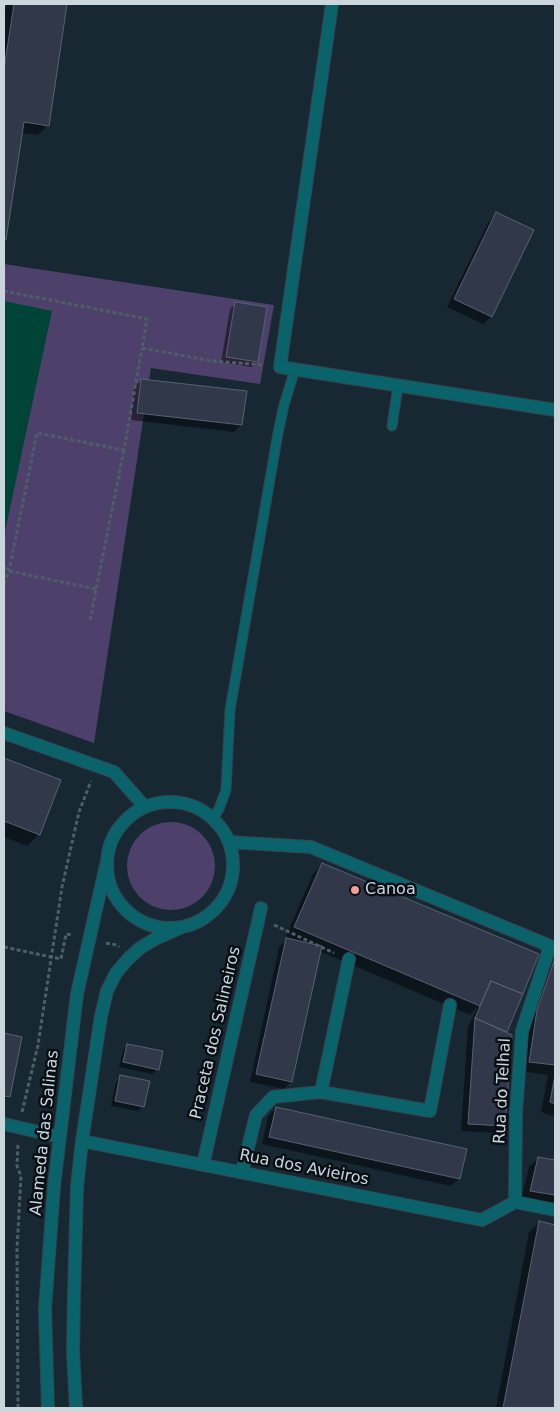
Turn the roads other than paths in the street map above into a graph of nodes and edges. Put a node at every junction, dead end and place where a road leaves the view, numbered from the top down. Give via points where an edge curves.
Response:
1 (332, 4) edge
2 (295, 369) junction
3 (398, 386) junction
4 (555, 410) edge
5 (392, 426) dead end
6 (4, 733) edge
7 (145, 806) junction
8 (213, 818) junction
9 (229, 842) junction
10 (106, 865) junction
11 (260, 913) road end
12 (182, 928) junction
13 (553, 948) edge
14 (349, 959) road end
15 (450, 1005) dead end
16 (321, 1092) junction
17 (4, 1124) edge
18 (60, 1137) junction
19 (82, 1141) junction
20 (203, 1165) junction
21 (242, 1172) junction
22 (515, 1202) junction
23 (555, 1210) edge
24 (48, 1408) edge
25 (76, 1408) edge

1 - 2 street via 280,367
2 - 3 street
2 - 8 lane via 278,433 230,710 226,790
3 - 4 street
3 - 5 lane
6 - 7 street via 114,772
7 - 8 street via 174,801 188,804
7 - 10 street via 117,830 108,850
8 - 9 street
9 - 12 street via 233,870 225,897 207,917
9 - 13 street via 311,847
10 - 12 street via 112,893 131,916 155,927
10 - 18 street, Alameda das Salinas via 77,994
11 - 20 street, Praceta dos Salineiros
12 - 19 street via 140,948 116,973 107,991
13 - 22 street, Rua do Telhal via 549,949 522,1031 516,1114
14 - 16 street
15 - 16 street via 430,1111
16 - 21 street via 273,1097 256,1115
17 - 18 street
18 - 24 street, Alameda das Salinas via 45,1309
19 - 20 street, Rua dos Avieiros
19 - 25 street via 74,1295
20 - 21 street, Rua dos Avieiros
21 - 22 street, Rua dos Avieiros via 482,1220
22 - 23 street

